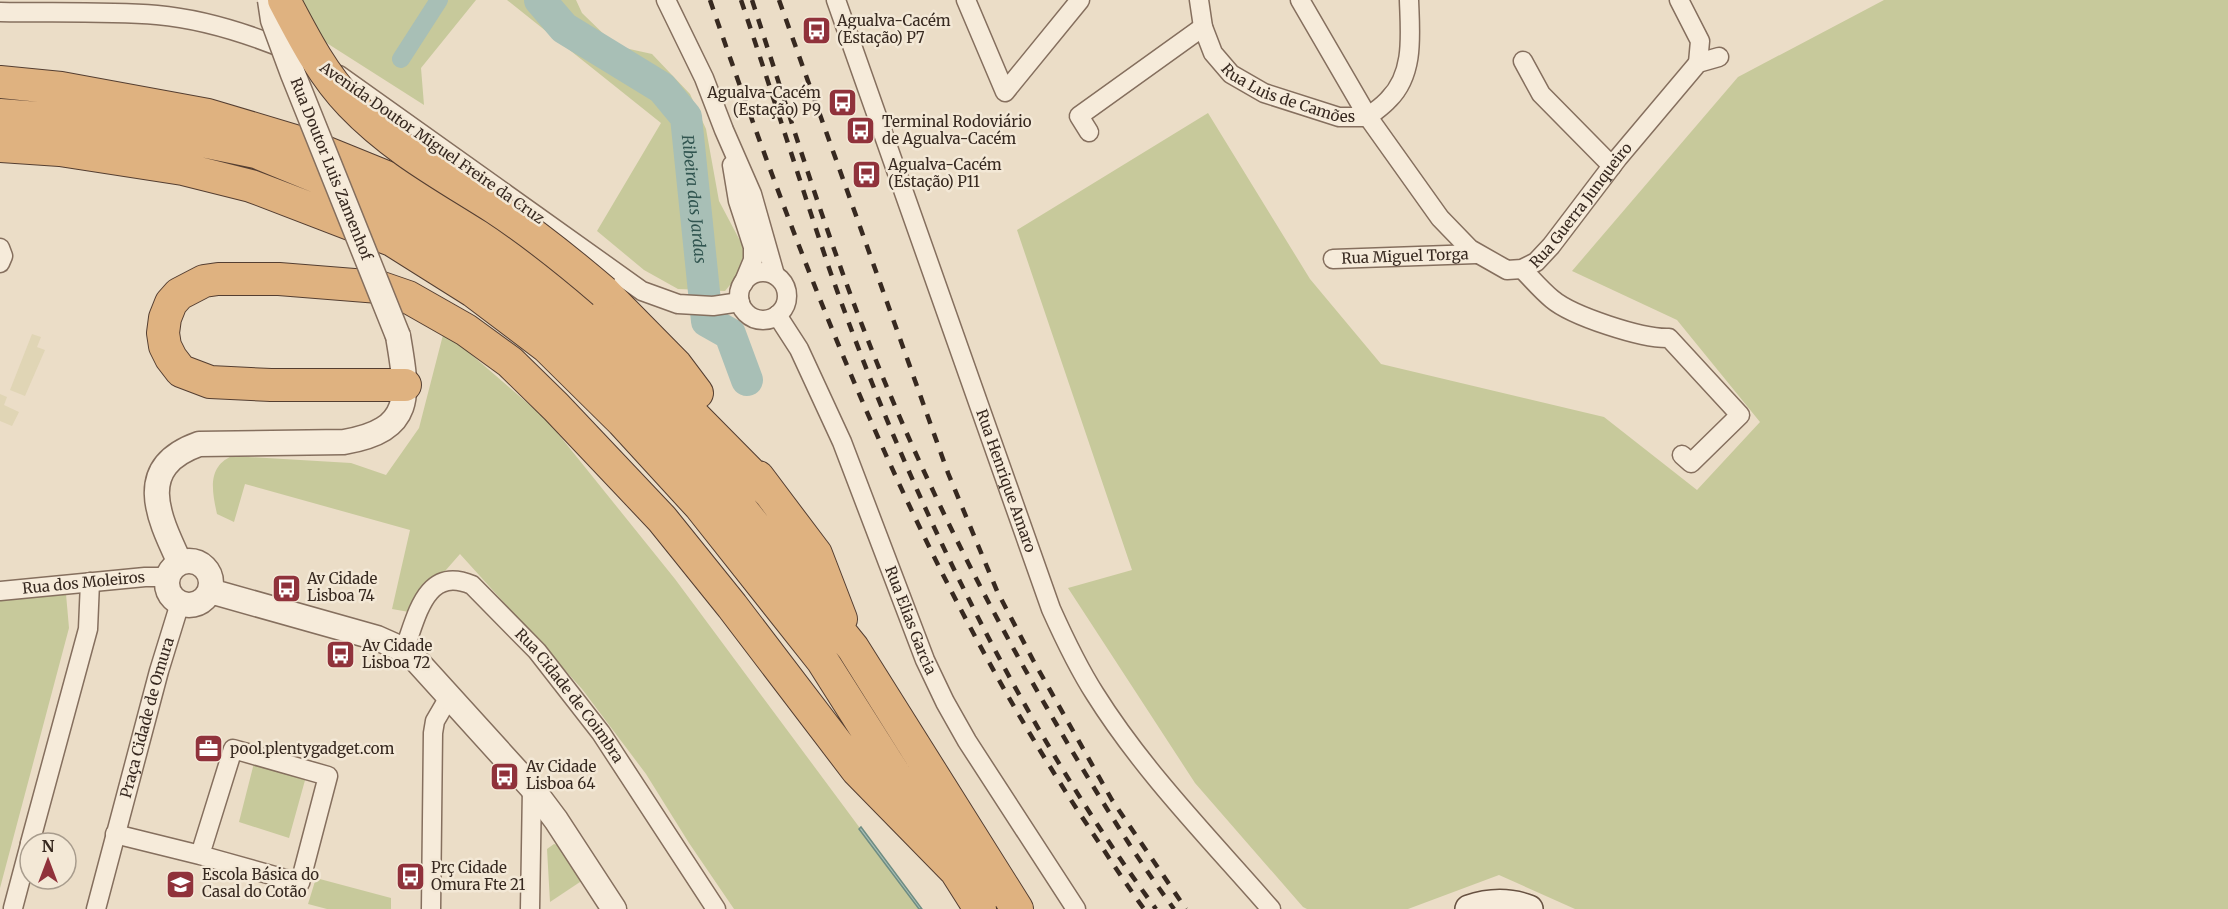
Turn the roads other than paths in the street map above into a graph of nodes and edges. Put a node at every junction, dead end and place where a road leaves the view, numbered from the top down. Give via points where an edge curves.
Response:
1 (270, 0) edge
2 (284, 0) edge
3 (666, 0) edge
4 (836, 0) edge
5 (966, 0) edge
6 (1080, 0) edge
7 (1199, 0) edge
8 (1300, 0) edge
9 (1409, 0) edge
10 (1679, 0) edge
11 (0, 12) edge
12 (1203, 27) junction
13 (1719, 57) dead end
14 (1523, 61) dead end
15 (1698, 63) junction
16 (0, 82) edge
17 (0, 115) edge
18 (1368, 117) junction
19 (1089, 132) dead end
20 (727, 136) junction
21 (0, 146) edge
22 (1612, 166) junction
23 (0, 248) edge
24 (1476, 254) junction
25 (1333, 259) dead end
26 (0, 263) edge
27 (1522, 269) junction
28 (775, 275) junction
29 (738, 296) junction
30 (777, 315) junction
31 (405, 385) junction
32 (1682, 455) dead end
33 (770, 493) junction
34 (175, 570) junction
35 (90, 582) junction
36 (0, 591) edge
37 (210, 591) junction
38 (180, 603) junction
39 (853, 648) junction
40 (404, 650) junction
41 (450, 697) junction
42 (531, 788) junction
43 (33, 831) edge
44 (116, 834) junction
45 (200, 855) junction
46 (954, 869) junction
47 (18, 889) edge
48 (13, 908) edge
49 (96, 909) edge
50 (431, 909) edge
51 (530, 909) edge
52 (614, 909) edge
53 (716, 909) edge
54 (980, 909) edge
55 (1017, 909) edge
56 (1076, 909) edge
57 (1271, 909) edge
58 (1469, 909) edge
59 (1529, 909) edge

1 - 31 street, Rua Doutor Luis Zamenhof, bridge via 273,20 293,74 398,336
2 - 33 highway, bridge via 307,44 350,103 399,148 534,235 604,292 676,365
3 - 20 street
4 - 57 street, Rua Henrique Amaro via 1051,609 1074,660 1136,753
5 - 6 street via 1005,92
7 - 12 street, Rua Luis de Camões
8 - 18 street, Rua Guerra Junqueiro
9 - 18 street, Rua Luis de Camões via 1411,42 1405,72 1391,97
10 - 15 street via 1700,41
11 - 29 street, Avenida Doutor Miguel Freire da Cruz via 158,15 260,39 324,64 642,291 678,304 713,306
12 - 18 street, Rua Luis de Camões via 1214,53 1231,74 1264,93 1339,117
12 - 19 street via 1079,117
13 - 15 street
14 - 22 street via 1541,94
15 - 22 street, Rua Guerra Junqueiro
16 - 33 highway via 61,88 207,115 305,144 406,185 496,239 583,304
17 - 39 highway via 65,120 256,152 415,217 491,266 564,323 646,402 717,478
18 - 24 street, Rua Guerra Junqueiro via 1440,218
20 - 28 street via 752,194
20 - 29 street via 738,201 753,247 753,260
21 - 46 highway via 60,150 172,167 251,186 392,240 473,291 547,347 700,506 822,660
22 - 27 street, Rua Guerra Junqueiro via 1551,246 1536,262
23 - 26 street
24 - 25 street, Rua Miguel Torga
24 - 27 street, Rua Guerra Junqueiro via 1507,270
27 - 32 street via 1568,309 1637,334 1669,338 1740,415 1691,463
28 - 29 street via 766,272 749,277
28 - 30 street via 786,290 787,299
29 - 30 street via 751,316 769,319
30 - 56 street, Rua Elias Garcia via 799,349 842,442 945,702
31 - 34 street via 403,406 396,418 367,438 344,442 199,444 180,451 159,475 157,496
31 - 46 highway via 210,382 181,370 171,358 163,333 165,318 179,294 198,284 218,279 279,279 379,287 408,297 466,330 510,362 662,519 857,770
33 - 39 highway via 816,554
34 - 35 street, Rua dos Moleiros
34 - 37 street via 193,561 204,567 210,578
34 - 38 street via 170,592
35 - 36 street, Rua dos Moleiros
35 - 43 street via 88,629
37 - 38 street via 201,601
37 - 40 street via 377,638
38 - 44 street, Praça Cidade de Omura
39 - 55 highway
40 - 41 street
40 - 53 street, Rua Cidade de Coimbra via 430,589 445,580 472,585 537,651 601,734
41 - 42 street
41 - 50 street via 435,721 433,733
42 - 51 street
42 - 52 street
44 - 45 street
44 - 49 street, Praça Cidade de Omura
45 - 45 street via 300,883 328,776 234,749
46 - 54 highway
47 - 48 street
58 - 59 main road via 1488,903 1508,903

